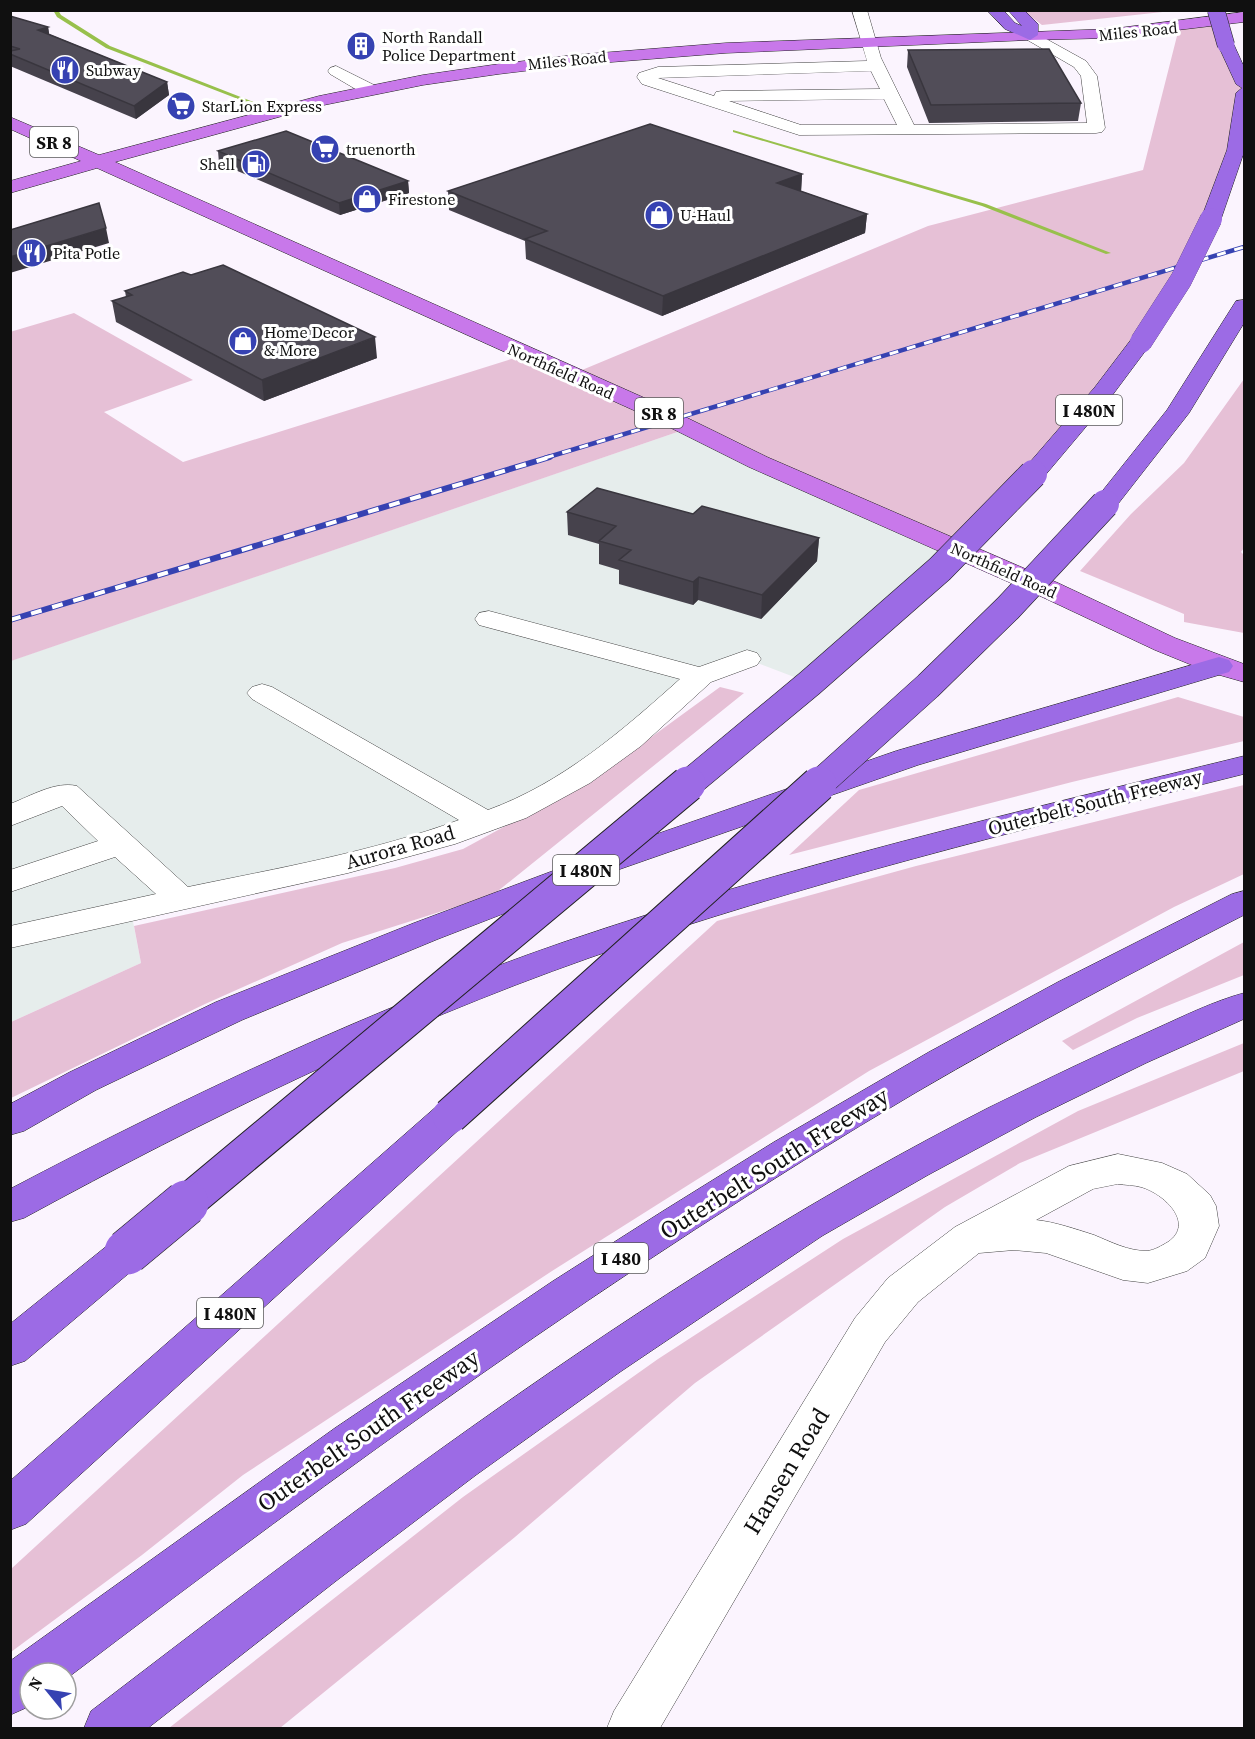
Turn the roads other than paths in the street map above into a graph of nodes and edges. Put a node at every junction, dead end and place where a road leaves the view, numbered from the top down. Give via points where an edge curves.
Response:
1 (859, 10) edge
2 (994, 10) edge
3 (1015, 10) edge
4 (1199, 10) edge
5 (1216, 10) edge
6 (1238, 10) edge
7 (1030, 35) junction
8 (1244, 36) edge
9 (870, 42) junction
10 (336, 71) dead end
11 (884, 81) junction
12 (1245, 84) edge
13 (370, 90) junction
14 (1245, 93) edge
15 (696, 96) junction
16 (876, 112) dead end
17 (899, 112) junction
18 (830, 113) dead end
19 (748, 114) junction
20 (10, 122) edge
21 (908, 130) junction
22 (99, 162) junction
23 (10, 187) edge
24 (1244, 307) edge
25 (1245, 339) edge
26 (1210, 364) junction
27 (489, 619) dead end
28 (747, 659) dead end
29 (1236, 667) edge
30 (701, 676) junction
31 (262, 693) dead end
32 (1245, 765) edge
33 (10, 816) edge
34 (485, 822) junction
35 (120, 844) junction
36 (10, 882) edge
37 (182, 900) junction
38 (1245, 902) edge
39 (10, 938) edge
40 (1245, 1005) edge
41 (10, 1121) edge
42 (10, 1207) edge
43 (969, 1238) junction
44 (10, 1349) edge
45 (10, 1510) edge
46 (50, 1661) edge
47 (109, 1728) edge
48 (632, 1728) edge

1 - 9 street
2 - 7 highway via 1010,26
3 - 7 highway via 1030,24
4 - 7 main road, Miles Road
5 - 12 highway, bridge via 1226,45
6 - 8 highway
7 - 8 main road, Miles Road via 1090,36 1169,29
7 - 9 main road, Miles Road
7 - 21 street via 1080,64 1089,76 1096,128
9 - 11 street
9 - 13 main road, Miles Road via 597,57 483,70
10 - 13 street
11 - 15 street
11 - 15 street via 658,72 645,77
11 - 17 street
13 - 22 main road, Miles Road via 279,111
14 - 44 highway, I 480N, bridge via 1236,150 1211,219 1181,280 1097,400 1033,474 940,569
15 - 19 street
16 - 17 street
17 - 21 street
18 - 19 street
19 - 21 street via 810,131
20 - 22 main road, Northfield Road / SR 8
22 - 23 main road, Miles Road
22 - 29 main road, Northfield Road / SR 8 via 658,413 758,462
24 - 26 highway, I 480N
25 - 26 highway
26 - 45 highway, I 480N, bridge via 1158,439 1105,504 1008,608 904,708
27 - 30 street
28 - 30 street, Aurora Road
29 - 41 highway via 907,758 594,867 229,1011 82,1081
30 - 34 street, Aurora Road via 630,740 579,776 515,811
31 - 34 street
32 - 42 highway, Outerbelt South Freeway via 832,871 576,951 315,1055 143,1137
33 - 35 street via 66,793
34 - 37 street, Aurora Road via 348,863
35 - 36 street
35 - 37 street
37 - 39 street, Aurora Road
38 - 46 highway, Outerbelt South Freeway / I 480 via 993,1032 666,1229 419,1393
40 - 47 highway via 1153,1043 1024,1107 807,1225 583,1372 321,1563
43 - 43 street, Hansen Road via 1083,1176 1118,1169 1148,1173 1173,1185 1196,1206 1199,1226 1191,1247 1172,1260 1148,1267 1123,1264 1046,1237 1014,1234
43 - 48 street, Hansen Road via 903,1290 870,1330

